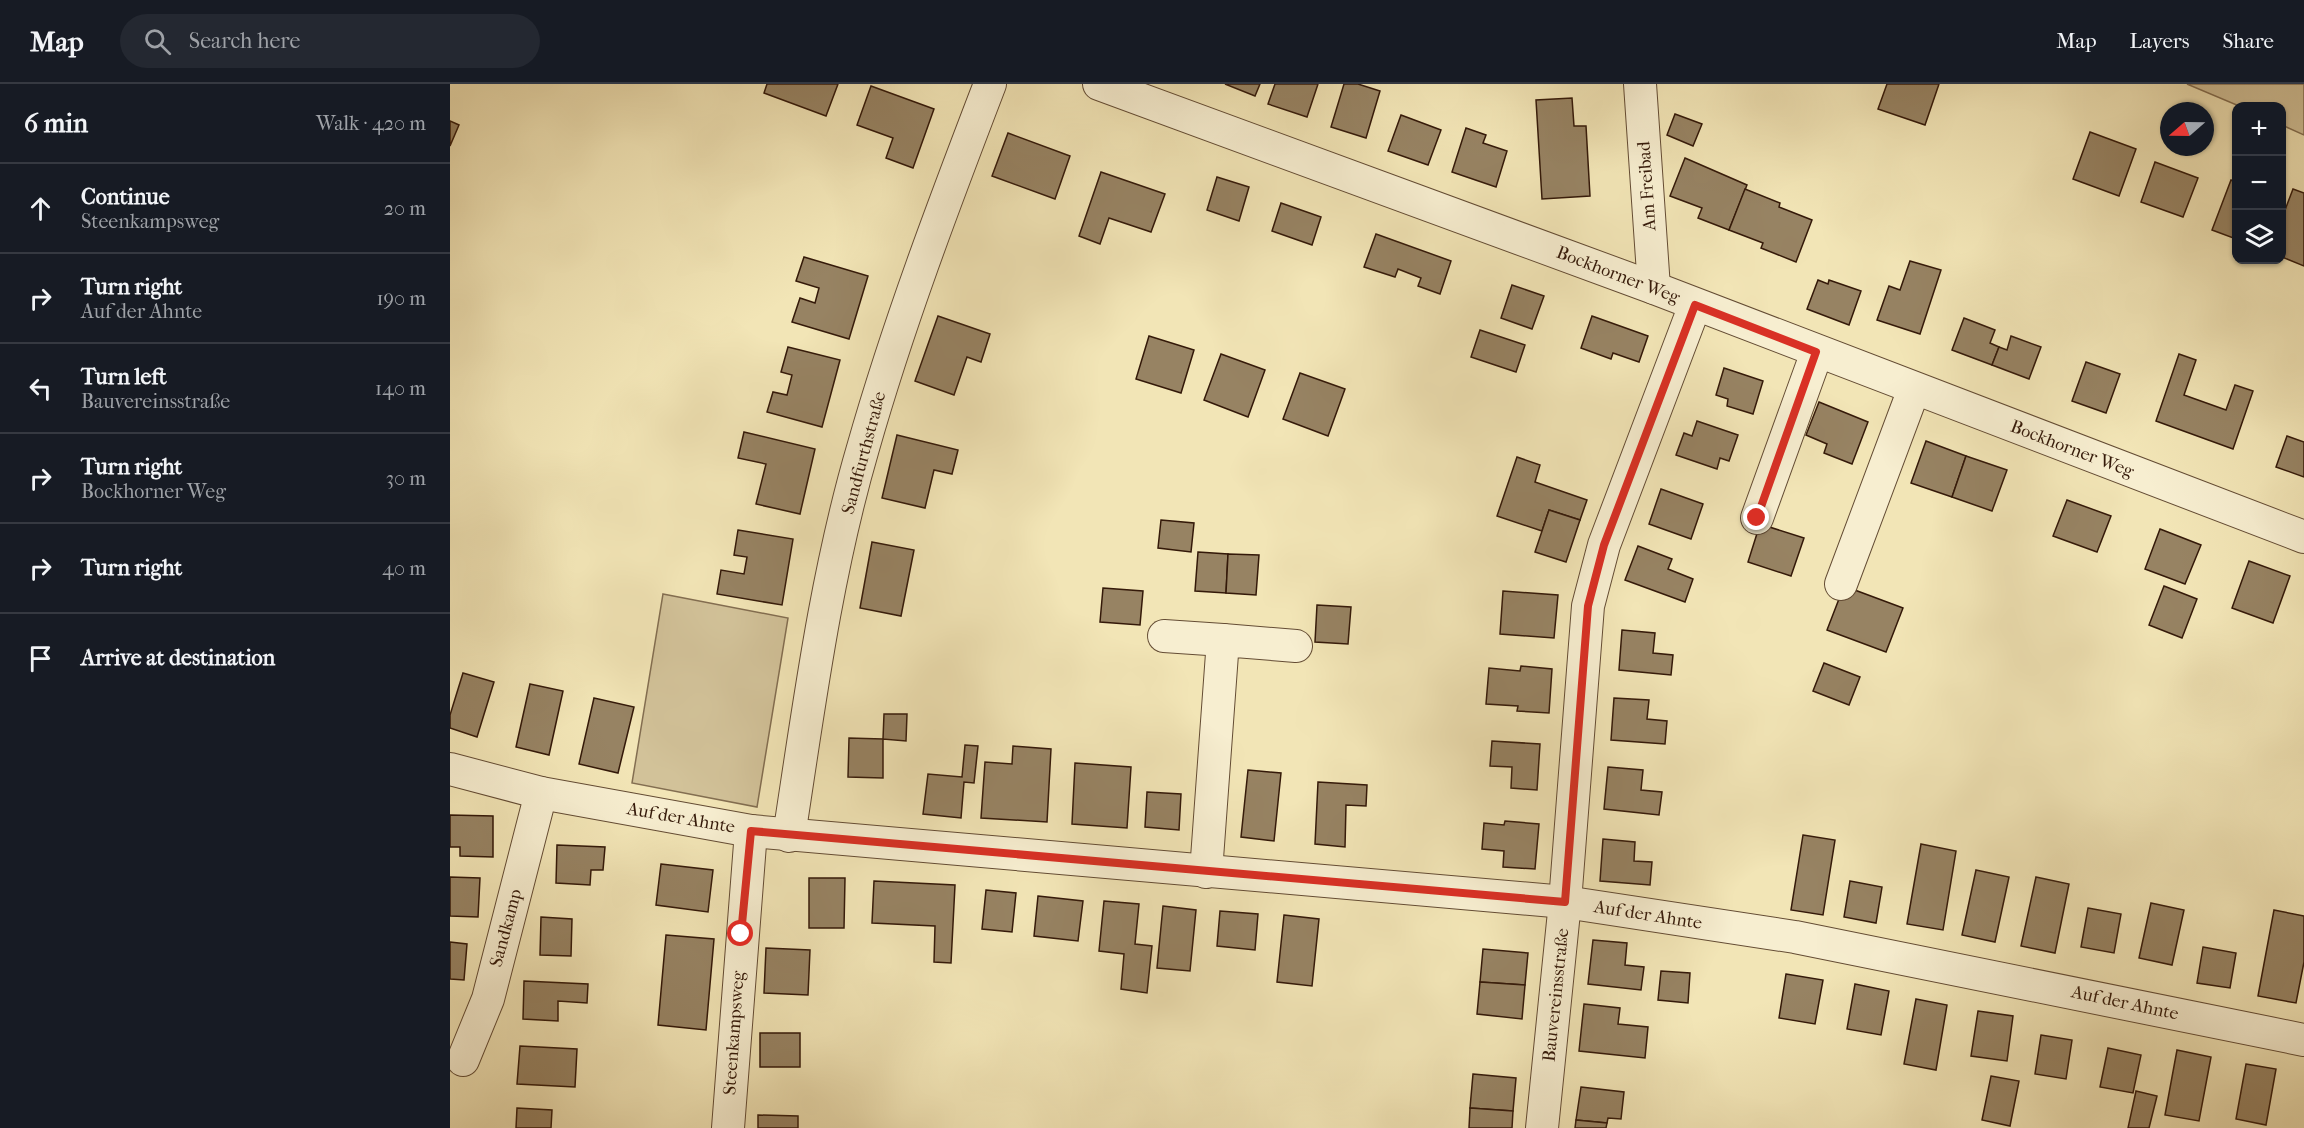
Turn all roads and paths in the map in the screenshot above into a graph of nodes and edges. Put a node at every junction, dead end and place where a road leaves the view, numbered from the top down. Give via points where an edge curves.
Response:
1 (990, 84) edge
2 (1099, 84) edge
3 (1640, 84) edge
4 (1654, 288) junction
5 (1695, 305) junction
6 (1816, 352) junction
7 (1914, 389) junction
8 (1757, 518) dead end
9 (2304, 537) edge
10 (1841, 584) dead end
11 (1164, 636) dead end
12 (1223, 640) junction
13 (1296, 646) dead end
14 (450, 769) edge
15 (541, 793) junction
16 (751, 831) junction
17 (789, 836) junction
18 (1206, 872) junction
19 (1565, 902) junction
20 (2304, 1040) edge
21 (463, 1060) dead end
22 (728, 1128) edge
23 (1542, 1128) edge

1 - 17 street, Sandfurthstraße via 950,189 862,450 819,642
2 - 4 street, Bockhorner Weg
3 - 4 street, Am Freibad
4 - 5 street, Bockhorner Weg
5 - 6 street, Bockhorner Weg
5 - 19 street, Bauvereinsstraße via 1604,545 1588,606
6 - 7 street, Bockhorner Weg
6 - 8 street
7 - 9 street, Bockhorner Weg
7 - 10 street
11 - 12 street
12 - 13 street
12 - 18 street
14 - 15 street, Auf der Ahnte
15 - 16 street, Auf der Ahnte
15 - 21 street, Sandkamp via 488,999
16 - 17 street, Auf der Ahnte
16 - 22 street, Steenkampsweg
17 - 18 street, Auf der Ahnte
18 - 19 street, Auf der Ahnte
19 - 20 street, Auf der Ahnte via 1796,937
19 - 23 street, Bauvereinsstraße

